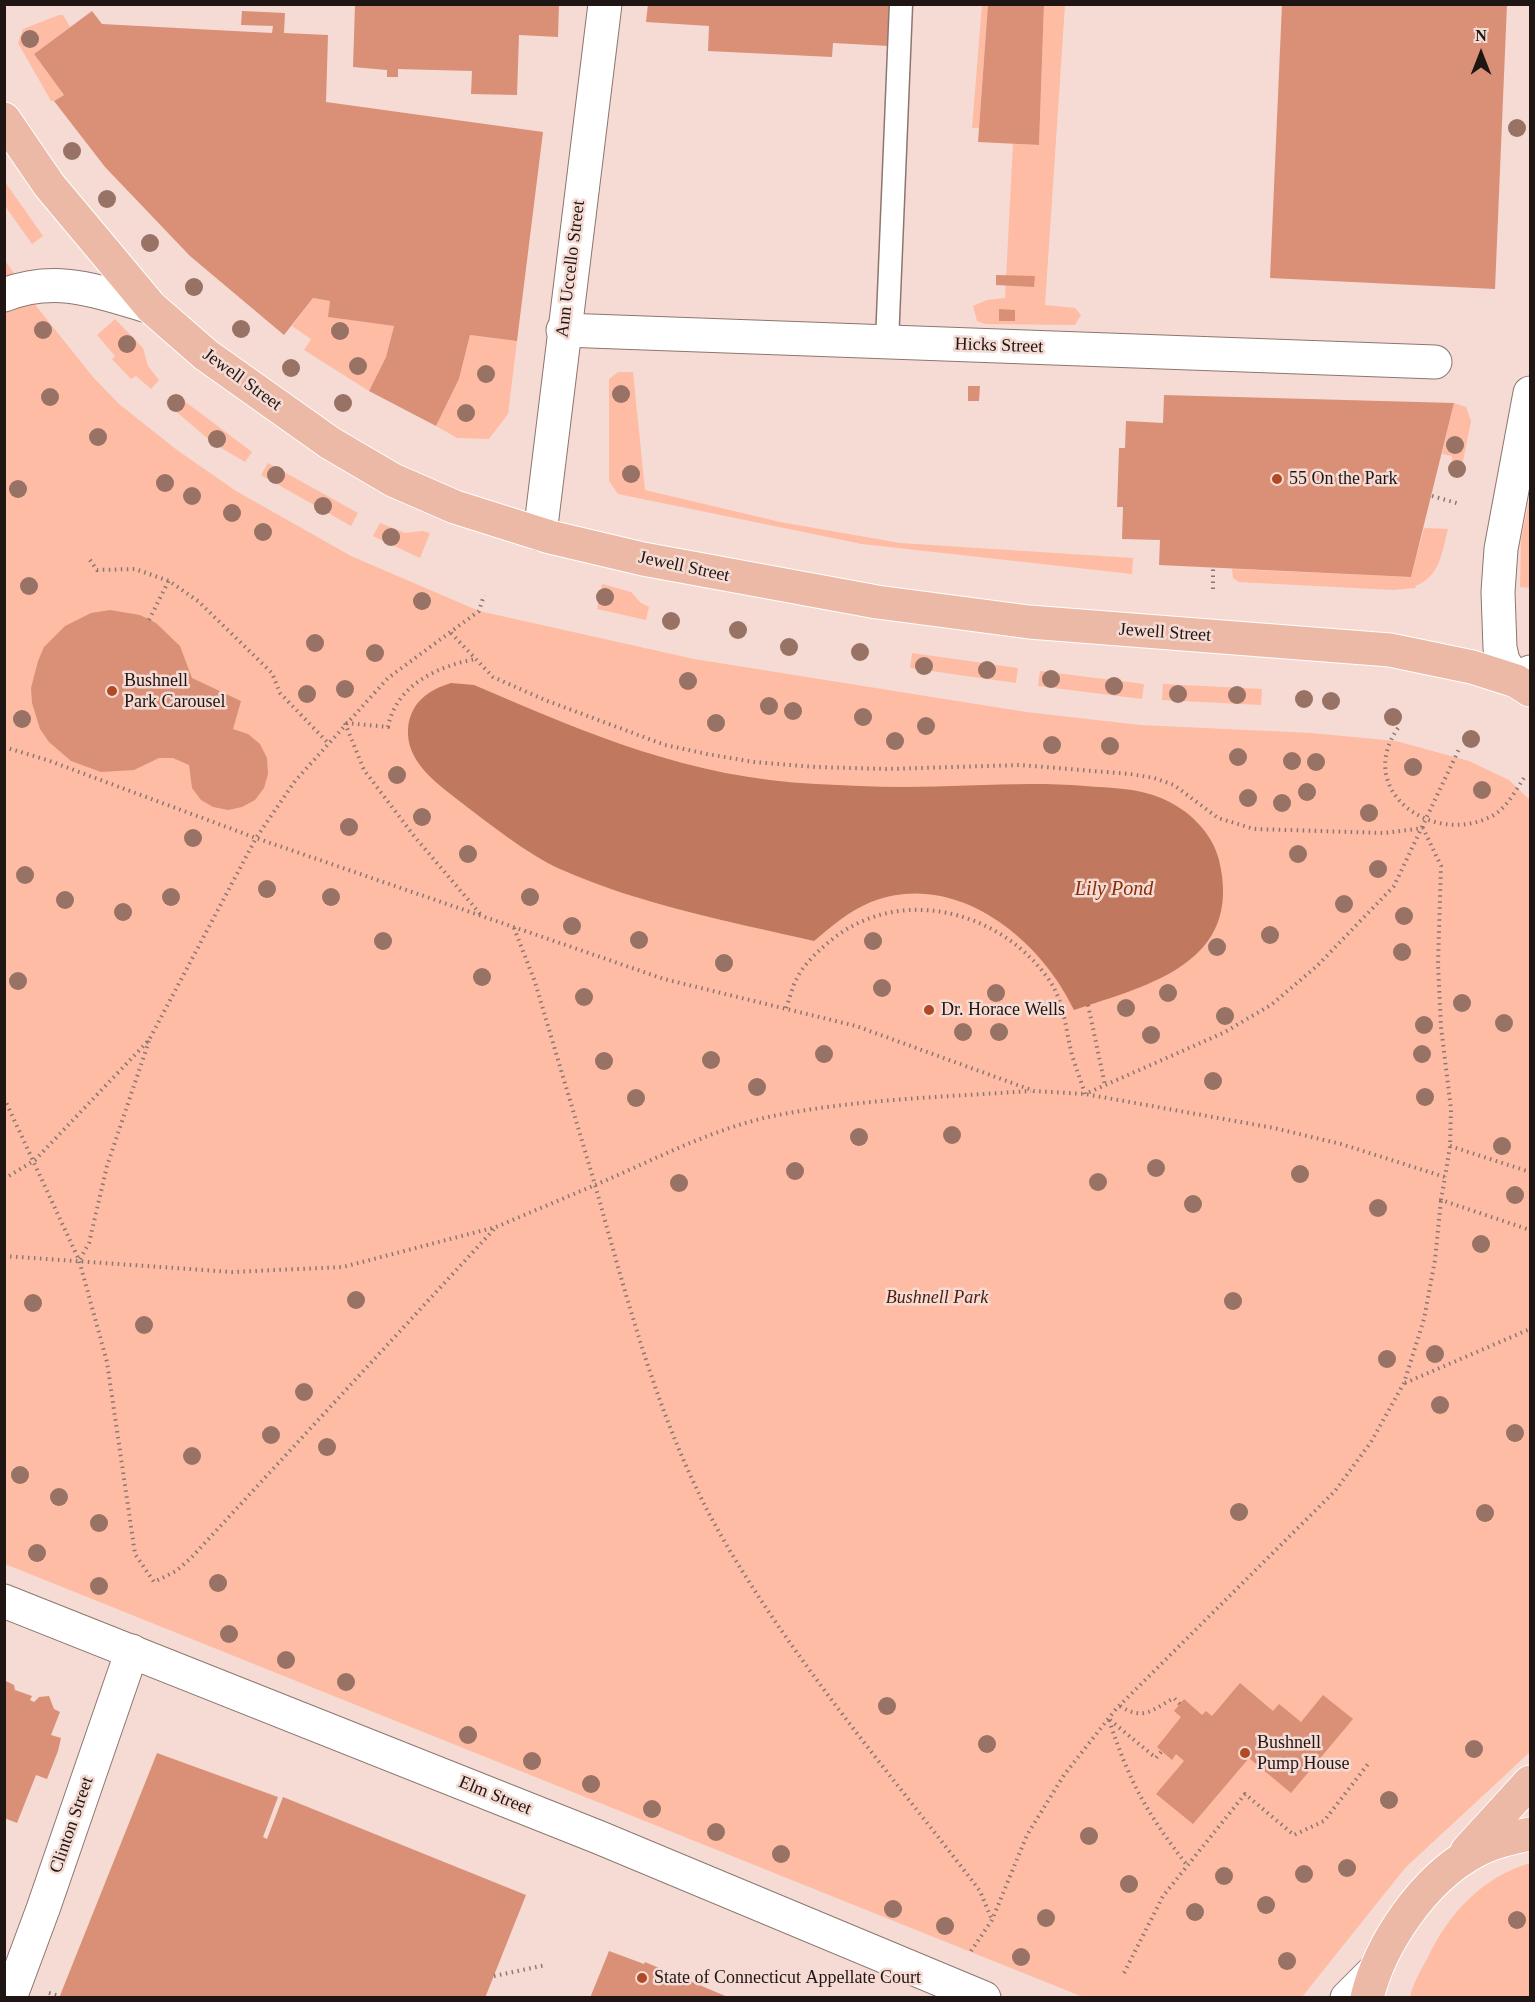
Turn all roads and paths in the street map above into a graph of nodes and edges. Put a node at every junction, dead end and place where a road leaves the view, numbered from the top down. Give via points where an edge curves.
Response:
1 (605, 4) edge
2 (901, 4) edge
3 (4, 119) edge
4 (4, 295) edge
5 (151, 307) junction
6 (563, 330) junction
7 (887, 342) junction
8 (1435, 362) dead end
9 (1530, 393) edge
10 (1432, 496) dead end
11 (1460, 504) dead end
12 (540, 534) junction
13 (90, 560) dead end
14 (1214, 568) dead end
15 (170, 580) junction
16 (1213, 589) dead end
17 (484, 595) dead end
18 (149, 620) dead end
19 (451, 633) junction
20 (476, 659) junction
21 (1526, 681) edge
22 (345, 723) junction
23 (1398, 728) dead end
24 (328, 743) junction
25 (4, 747) edge
26 (1460, 747) dead end
27 (1524, 778) dead end
28 (1427, 820) junction
29 (1423, 828) junction
30 (256, 838) junction
31 (483, 917) junction
32 (514, 928) junction
33 (1088, 1005) dead end
34 (786, 1008) junction
35 (149, 1040) junction
36 (1105, 1085) junction
37 (1034, 1091) junction
38 (1085, 1094) junction
39 (4, 1098) edge
40 (1450, 1146) junction
41 (35, 1160) junction
42 (1530, 1172) edge
43 (1445, 1177) junction
44 (4, 1179) edge
45 (595, 1185) junction
46 (1442, 1200) junction
47 (496, 1227) junction
48 (1530, 1230) edge
49 (4, 1256) edge
50 (79, 1260) junction
51 (1530, 1329) edge
52 (1404, 1383) junction
53 (4, 1601) edge
54 (132, 1651) junction
55 (1180, 1704) dead end
56 (1120, 1706) junction
57 (1108, 1719) junction
58 (1162, 1751) dead end
59 (1368, 1764) dead end
60 (1530, 1782) edge
61 (1530, 1834) edge
62 (1187, 1865) junction
63 (1454, 1865) junction
64 (992, 1920) junction
65 (971, 1951) dead end
66 (546, 1965) dead end
67 (1124, 1972) dead end
68 (494, 1976) dead end
69 (1372, 1983) edge
70 (971, 1995) edge
71 (10, 1998) edge
72 (1347, 1998) edge

1 - 6 street, Ann Uccello Street
2 - 7 lane
3 - 5 main road, Jewell Street via 49,185
4 - 5 street via 43,284 74,287
5 - 12 main road, Jewell Street via 206,355 339,448 393,480 436,500
6 - 7 street, Hicks Street
6 - 12 street, Ann Uccello Street
7 - 8 street, Hicks Street
9 - 21 street via 1501,549 1498,592 1503,661
10 - 11 path
12 - 21 main road, Jewell Street via 666,564 877,602 1029,622 1390,650
13 - 15 path via 97,570 135,569
14 - 16 path
15 - 18 path
15 - 24 path via 198,601 272,673 280,693
17 - 19 path via 478,611
19 - 20 path
19 - 22 path via 388,678
20 - 22 path via 441,667 425,677 400,698 388,727
20 - 29 path via 493,677 654,741 754,762 887,769 1020,765 1130,774 1174,785 1218,818 1254,829 1385,832
22 - 24 path
22 - 31 path via 364,771
23 - 28 path via 1386,747 1384,774 1396,798
24 - 30 path via 295,781
25 - 30 path
26 - 28 path
27 - 28 path via 1503,808 1492,816 1451,825
28 - 29 path
29 - 36 path via 1382,900 1317,966 1271,1005 1223,1033
29 - 40 path via 1441,866 1438,964 1451,1109
30 - 31 path
30 - 35 path
31 - 32 path
32 - 34 path via 663,979
32 - 45 path via 535,982
33 - 36 path
34 - 37 path via 856,1026
34 - 38 path via 798,976 818,951 846,928 882,913 940,910 988,927 1011,940 1048,978 1061,1002
35 - 41 path
35 - 50 path via 107,1166 89,1243
36 - 38 path
37 - 38 path
37 - 45 path via 880,1101 771,1116 702,1139
38 - 43 path via 1318,1138
39 - 41 path
40 - 42 path
40 - 43 path
41 - 44 path
41 - 50 path
43 - 46 path
45 - 47 path
45 - 64 path via 654,1387 722,1537 773,1620 980,1891
46 - 48 path
46 - 52 path via 1424,1319
47 - 50 path via 343,1267 232,1272
47 - 50 path via 191,1558 177,1571 154,1582 135,1554 107,1362
49 - 50 path
51 - 52 path
52 - 56 path via 1371,1442 1335,1491
53 - 54 street, Elm Street
54 - 70 street, Elm Street via 598,1837
54 - 71 street, Clinton Street
55 - 56 path via 1174,1698 1139,1714
56 - 57 path
57 - 58 path via 1156,1758
57 - 62 path via 1124,1766 1144,1806
57 - 64 path via 1064,1775 1027,1835
59 - 62 path via 1324,1821 1294,1836 1245,1794
60 - 63 main road
61 - 63 main road via 1486,1846
62 - 67 path via 1163,1896
63 - 69 main road via 1406,1916 1388,1944
64 - 65 path
66 - 68 path
69 - 72 street

